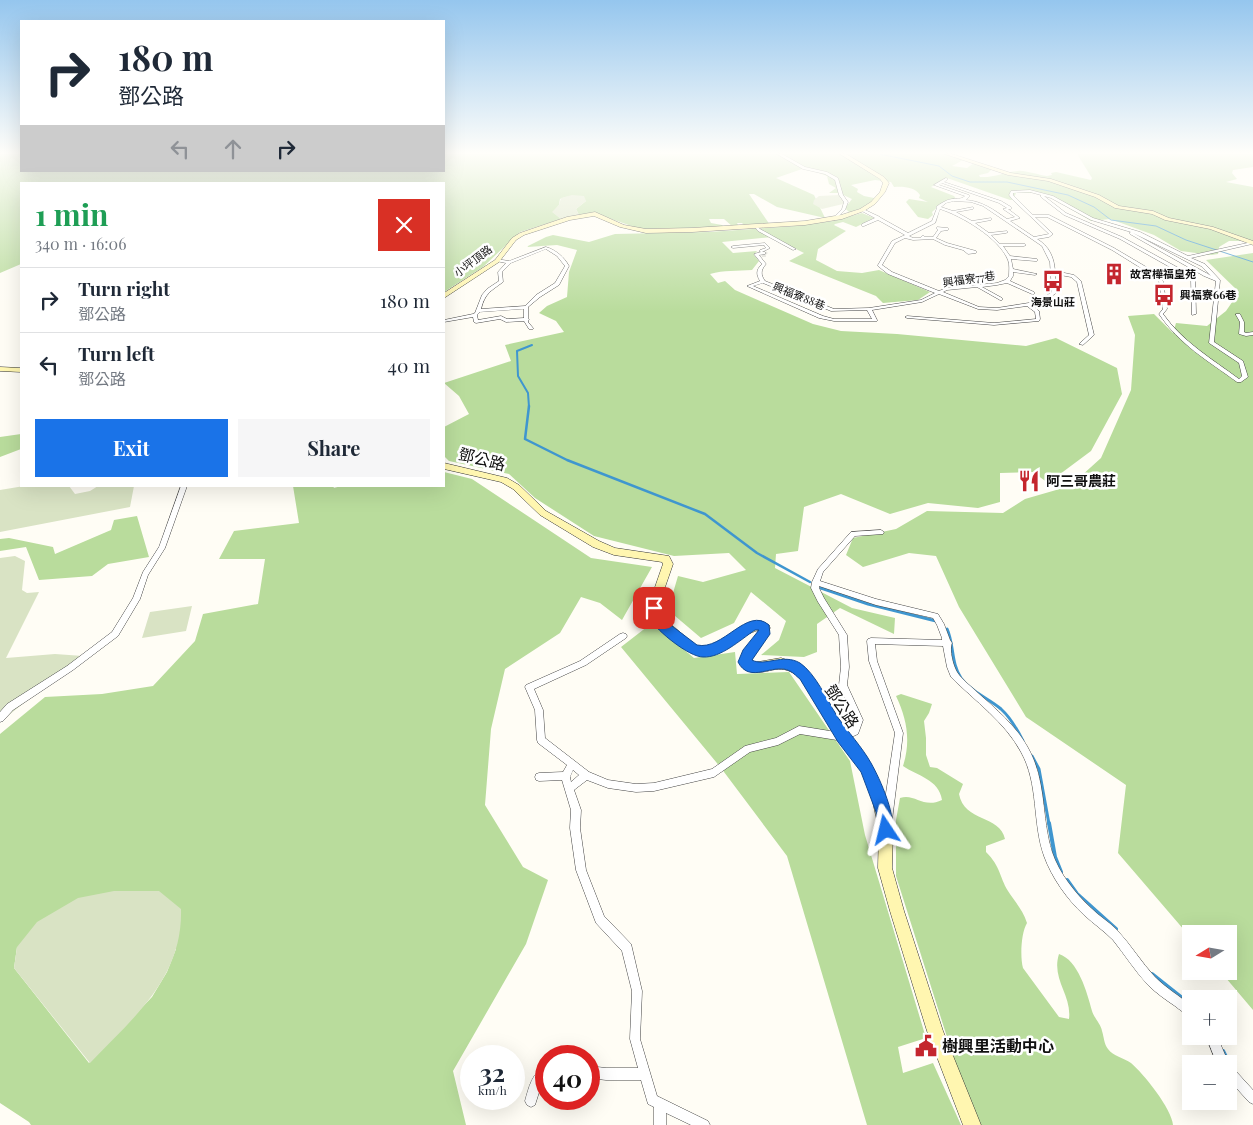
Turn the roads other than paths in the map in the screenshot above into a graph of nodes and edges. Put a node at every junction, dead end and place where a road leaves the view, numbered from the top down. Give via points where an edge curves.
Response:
1 (845, 206) edge
2 (866, 206) edge
3 (985, 206) edge
4 (1008, 206) edge
5 (1022, 206) edge
6 (1055, 206) edge
7 (1071, 206) edge
8 (1116, 206) edge
9 (938, 207) joint
10 (972, 208) dead end
11 (863, 209) junction
12 (952, 212) junction
13 (1033, 216) junction
14 (880, 218) junction
15 (834, 219) junction
16 (990, 219) dead end
17 (1006, 220) junction
18 (971, 222) junction
19 (863, 225) dead end
20 (757, 227) junction
21 (940, 230) dead end
22 (1129, 230) junction
23 (1006, 232) dead end
24 (910, 234) junction
25 (987, 234) junction
26 (923, 238) junction
27 (934, 238) junction
28 (1032, 238) junction
29 (777, 240) junction
30 (1252, 243) edge
31 (765, 244) junction
32 (1000, 245) junction
33 (1024, 245) dead end
34 (733, 247) dead end
35 (794, 249) dead end
36 (965, 250) dead end
37 (1008, 257) junction
38 (1189, 258) junction
39 (498, 260) junction
40 (1036, 260) dead end
41 (509, 262) junction
42 (1011, 270) junction
43 (1052, 272) junction
44 (1035, 274) dead end
45 (1218, 280) junction
46 (1007, 281) junction
47 (763, 282) junction
48 (978, 286) junction
49 (938, 292) junction
50 (1032, 293) dead end
51 (445, 295) edge
52 (1000, 299) dead end
53 (1027, 304) junction
54 (526, 308) junction
55 (869, 308) junction
56 (477, 313) junction
57 (1194, 314) dead end
58 (1238, 314) dead end
59 (907, 317) dead end
60 (526, 319) junction
61 (445, 321) edge
62 (531, 328) dead end
63 (1253, 333) edge
64 (1081, 344) dead end
65 (0, 369) edge
66 (20, 370) edge
67 (445, 466) edge
68 (184, 487) edge
69 (881, 532) dead end
70 (816, 582) junction
71 (623, 636) dead end
72 (948, 643) junction
73 (0, 718) edge
74 (843, 737) junction
75 (571, 766) junction
76 (586, 775) junction
77 (564, 776) junction
78 (539, 777) dead end
79 (569, 790) junction
80 (886, 830) junction
81 (1182, 1005) edge
82 (600, 1073) edge
83 (645, 1074) junction
84 (1237, 1083) edge
85 (535, 1088) edge
86 (1253, 1098) edge
87 (531, 1102) dead end
88 (660, 1104) junction
89 (660, 1125) edge
90 (704, 1125) edge
91 (972, 1125) edge

1 - 15 street
2 - 11 street, 小坪頂路
3 - 17 street
4 - 17 street via 1010,208 1005,209 1018,218
5 - 13 street
6 - 57 street via 1193,278
7 - 22 street via 1092,219
8 - 30 street via 1211,228
9 - 12 street, 興福寮77巷
9 - 24 street via 934,222
10 - 12 street
11 - 14 street
11 - 15 street, 小坪頂路
12 - 18 street, 興福寮77巷
13 - 28 street via 1051,234
13 - 45 street via 1048,216 1151,272 1161,281 1165,309 1161,314 1169,326 1196,352 1239,381 1245,377 1240,362 1211,342
14 - 19 street
14 - 24 street
15 - 20 street, 小坪頂路
16 - 18 street
17 - 28 street
18 - 25 street, 興福寮77巷
20 - 29 street
20 - 39 street, 小坪頂路 via 646,231 588,215 554,222 522,234
21 - 27 street
22 - 38 street
22 - 45 street via 1129,233
23 - 25 street
24 - 26 street
24 - 26 street via 917,240
24 - 49 street via 894,242 880,265 890,273
25 - 32 street, 興福寮77巷
26 - 27 street
27 - 36 street
28 - 43 street via 1049,252
29 - 31 street
29 - 35 street
30 - 38 street
31 - 34 street
31 - 47 street, 興福寮88巷 via 768,248 756,254 764,264 758,272
32 - 33 street
32 - 37 street, 興福寮77巷
37 - 40 street
37 - 42 street, 興福寮77巷
38 - 45 street via 1203,265
39 - 41 street
39 - 51 street, 小坪頂路
41 - 54 street via 546,248 566,262 557,284
41 - 56 street via 500,272 501,282 490,288
42 - 44 street
42 - 46 street, 興福寮77巷
43 - 53 street via 1054,292 1051,296
43 - 64 street via 1072,276 1079,281 1092,335
46 - 48 street, 興福寮77巷
46 - 50 street
47 - 55 street, 興福寮88巷 via 828,309
47 - 55 street, 興福寮88巷 via 749,286 821,317 875,320
48 - 49 street, 興福寮77巷
48 - 52 street
49 - 53 street via 978,308 997,309
49 - 55 street, 興福寮88巷 via 922,301
53 - 59 street via 1037,311 1038,319 994,324
54 - 56 street
54 - 60 street
56 - 60 street via 476,322 501,317 506,321
56 - 61 street
58 - 63 street via 1242,322 1241,333
60 - 62 street
65 - 66 street
67 - 74 street, 鄧公路 via 504,480 543,513 596,544 614,551 665,558 668,564 654,608 654,616 660,623 694,650 704,652 715,650 752,626 765,628 764,634 747,653 745,662 756,668 781,663 795,667 804,675
68 - 73 street via 162,548 115,634 10,707
69 - 70 street via 853,534 820,570
70 - 72 street via 876,602 935,616
70 - 74 street via 815,588 821,600 843,635 844,684 859,720 855,731
71 - 75 street via 583,663 530,687 540,710 541,740
72 - 80 street via 871,641 874,661 899,734
72 - 81 street via 949,664 954,675 1009,726 1028,758 1037,783 1046,849 1064,883 1085,908 1121,941 1160,989
74 - 76 street via 799,730 748,750 714,773 654,787 608,784
74 - 80 street, 鄧公路 via 866,767 883,812
75 - 76 street
75 - 77 street
76 - 79 street
77 - 78 street
77 - 79 street
79 - 83 street via 576,810 574,828 581,870 600,919 627,948 637,991 635,1039
80 - 91 street, 鄧公路 via 885,868 897,911 935,1031
82 - 83 street
83 - 88 street via 652,1100
84 - 86 street
85 - 87 street
88 - 89 street
88 - 90 street

